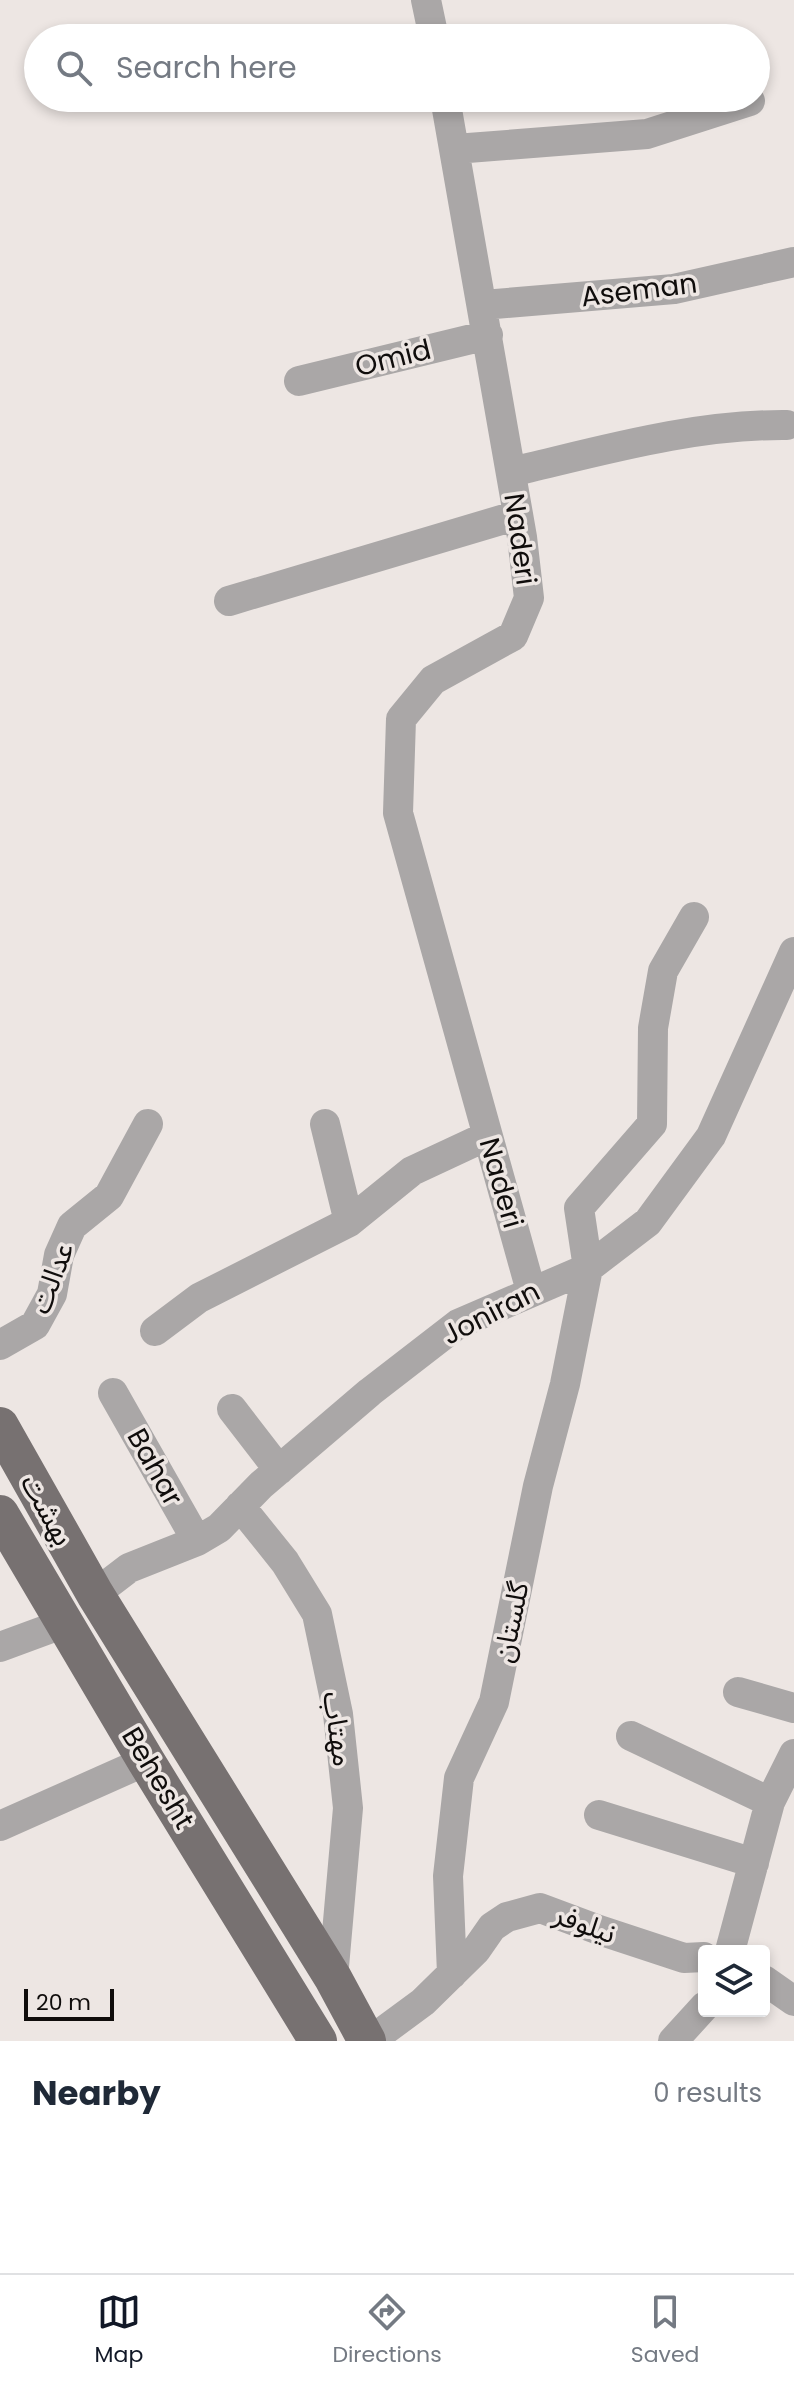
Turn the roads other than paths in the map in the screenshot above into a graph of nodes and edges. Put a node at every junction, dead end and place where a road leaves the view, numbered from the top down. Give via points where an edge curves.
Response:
1 (432, 0) edge
2 (433, 24) edge
3 (448, 112) edge
4 (716, 112) edge
5 (455, 149) junction
6 (794, 262) edge
7 (483, 305) junction
8 (488, 335) junction
9 (299, 381) dead end
10 (787, 425) dead end
11 (511, 472) junction
12 (518, 515) junction
13 (229, 601) dead end
14 (694, 917) dead end
15 (794, 952) edge
16 (148, 1124) dead end
17 (325, 1124) dead end
18 (487, 1136) junction
19 (349, 1222) junction
20 (588, 1268) junction
21 (531, 1291) junction
22 (155, 1331) dead end
23 (0, 1345) edge
24 (113, 1393) dead end
25 (232, 1409) dead end
26 (0, 1426) edge
27 (279, 1470) junction
28 (240, 1506) junction
29 (0, 1514) edge
30 (197, 1541) junction
31 (95, 1594) junction
32 (65, 1623) junction
33 (0, 1647) edge
34 (738, 1692) dead end
35 (794, 1708) edge
36 (631, 1736) dead end
37 (794, 1754) edge
38 (146, 1761) junction
39 (770, 1802) junction
40 (599, 1815) dead end
41 (0, 1826) edge
42 (754, 1863) junction
43 (732, 1945) edge
44 (698, 1957) edge
45 (452, 1974) junction
46 (333, 1978) junction
47 (770, 1984) edge
48 (794, 2001) edge
49 (698, 2014) edge
50 (310, 2037) edge
51 (368, 2041) edge
52 (673, 2041) edge

1 - 2 street
3 - 5 street, Naderi
4 - 5 street via 647,134
5 - 7 street, Naderi
6 - 7 street, Aseman via 674,289
7 - 8 street, Naderi
8 - 9 street, Omid
8 - 11 street, Naderi
10 - 11 street via 748,425 641,441
11 - 12 street, Naderi
12 - 13 street
12 - 18 street, Naderi via 529,598 513,636 433,680 401,719 398,813
14 - 20 street, گلستان via 663,971 653,1028 652,1124 579,1208
15 - 20 street, Joniran via 711,1136 648,1222
16 - 23 street, عدالت via 109,1196 72,1226 59,1255 52,1294 35,1325
17 - 19 street
18 - 19 street via 412,1171
18 - 21 street, Naderi
19 - 22 street via 199,1298
20 - 21 street, Joniran
20 - 45 street, گلستان via 494,1702 459,1778 448,1876
21 - 27 street, Joniran via 458,1324
24 - 30 street, Bahar
25 - 27 street
26 - 31 main road, بهشت
27 - 28 street, Joniran
28 - 30 street, Joniran
28 - 46 street, مهتاب via 285,1562 317,1614 338,1714 348,1808
29 - 32 main road, Behesht
30 - 31 street, Joniran via 129,1568
31 - 46 main road, Behesht
32 - 33 street
32 - 38 main road, Behesht
34 - 35 street
36 - 39 street
37 - 39 street
38 - 41 street
38 - 50 main road, Behesht
39 - 42 street
40 - 42 street
42 - 43 street
44 - 45 street, نیلوفر via 684,1958 540,1908 492,1927
45 - 51 street, نیلوفر
46 - 51 main road, Behesht
47 - 48 street
49 - 52 street

